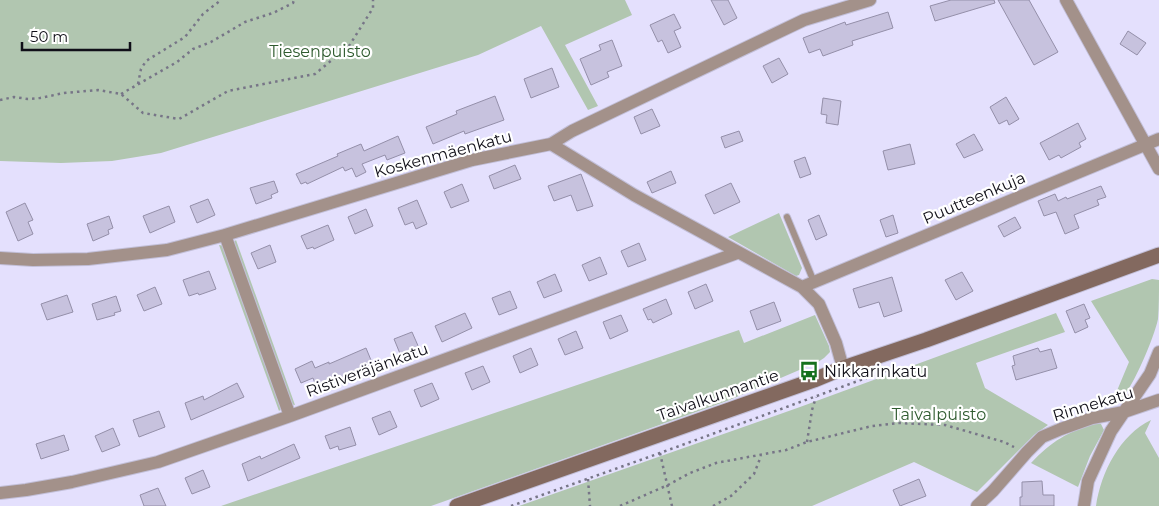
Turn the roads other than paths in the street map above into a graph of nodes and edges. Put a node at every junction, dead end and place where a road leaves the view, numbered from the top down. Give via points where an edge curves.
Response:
1 (870, 0) edge
2 (1066, 0) edge
3 (838, 4) edge
4 (1159, 139) edge
5 (551, 144) junction
6 (1146, 144) junction
7 (1159, 169) edge
8 (787, 217) dead end
9 (225, 235) junction
10 (737, 252) junction
11 (1159, 254) edge
12 (0, 258) edge
13 (814, 282) junction
14 (802, 287) junction
15 (1159, 352) edge
16 (843, 368) junction
17 (1159, 400) edge
18 (1124, 412) junction
19 (290, 416) junction
20 (0, 493) edge
21 (457, 506) edge
22 (977, 506) edge
23 (1084, 506) edge

1 - 3 street, Koskenmäenkatu
2 - 6 street
3 - 5 street, Koskenmäenkatu
4 - 6 street, Puutteenkuja
5 - 9 street, Koskenmäenkatu via 472,160
5 - 10 street
6 - 7 street
6 - 13 street, Puutteenkuja
8 - 13 lane
9 - 12 street, Koskenmäenkatu via 166,250 114,257
9 - 19 street
10 - 14 street
10 - 19 street, Ristiveräjänkatu
11 - 16 main road, Taivalkunnantie
13 - 14 street, Puutteenkuja
14 - 16 street via 819,304
15 - 18 street via 1150,374
16 - 21 main road, Taivalkunnantie
17 - 18 street, Rinnekatu
18 - 22 street, Rinnekatu via 1092,418 1042,438
18 - 23 street via 1111,431 1088,481
19 - 20 street, Ristiveräjänkatu via 158,462 72,482

